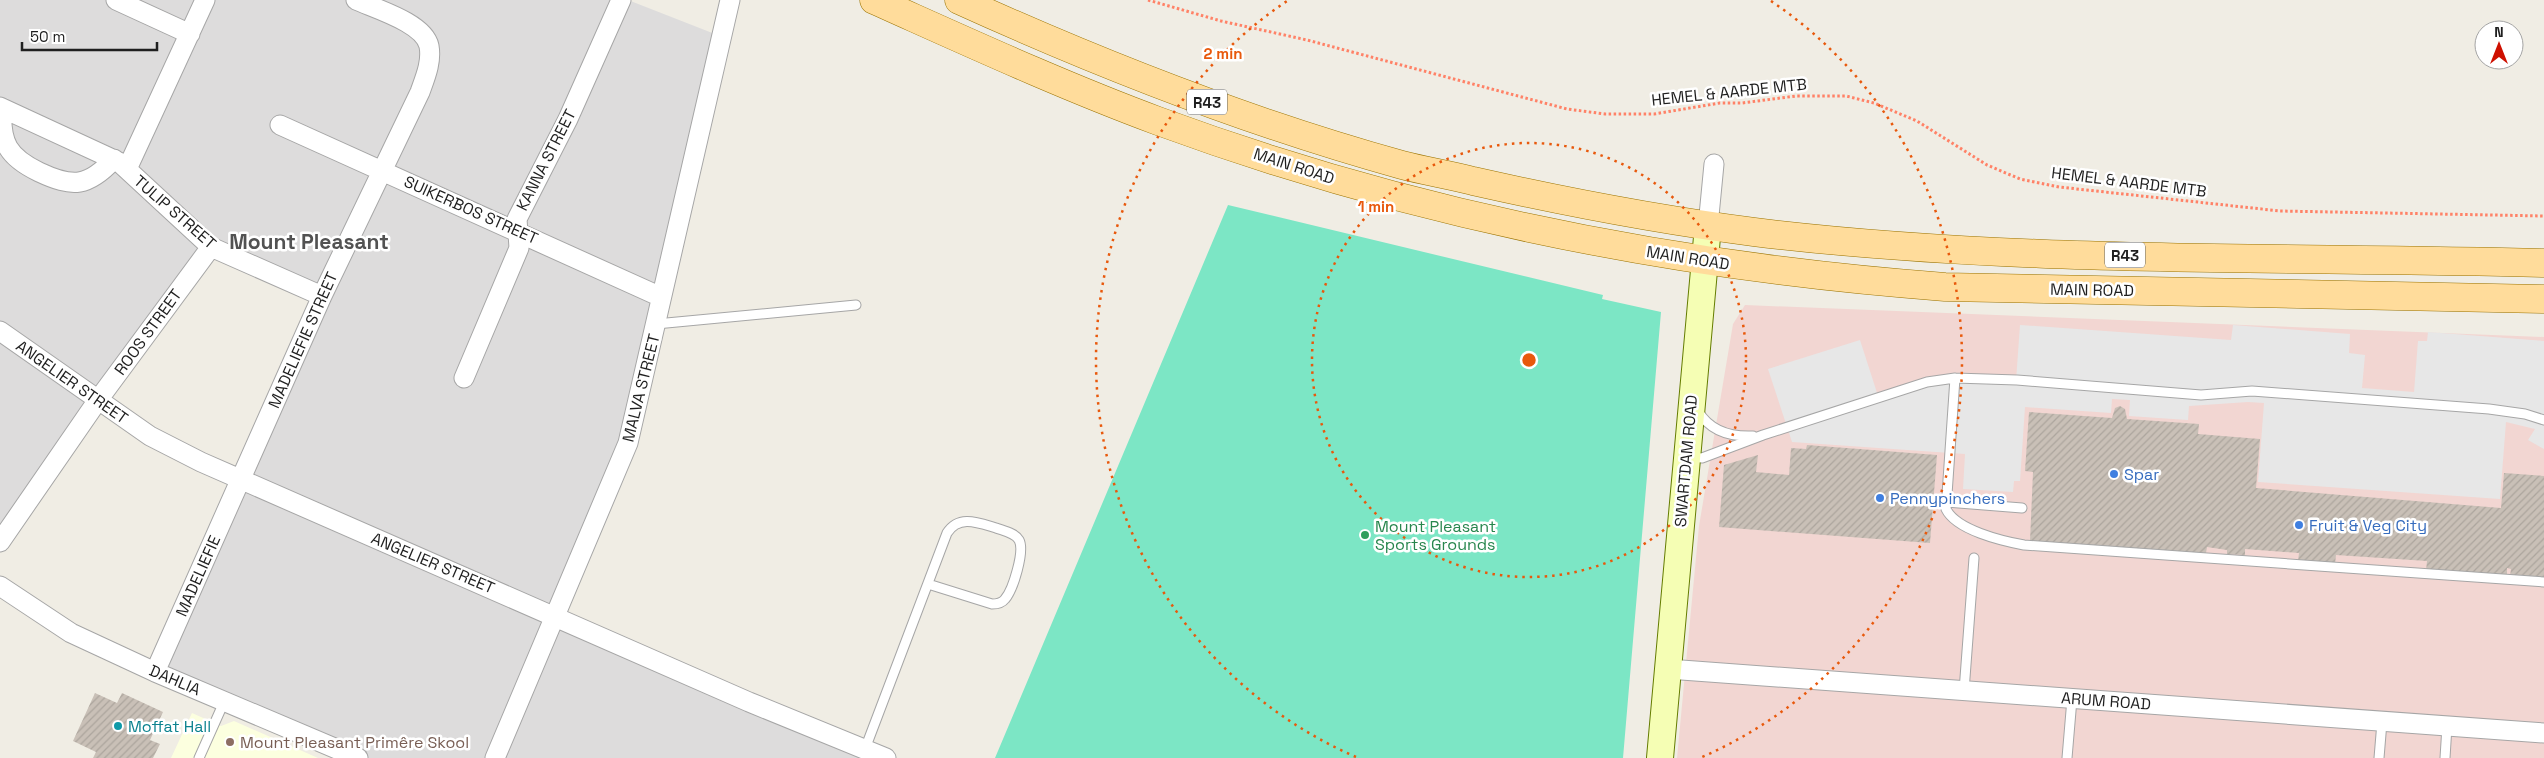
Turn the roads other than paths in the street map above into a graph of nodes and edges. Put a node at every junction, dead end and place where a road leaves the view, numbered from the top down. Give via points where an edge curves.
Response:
1 (116, 0) edge
2 (205, 0) edge
3 (356, 0) edge
4 (621, 0) edge
5 (730, 0) edge
6 (874, 0) edge
7 (959, 0) edge
8 (190, 34) junction
9 (1, 108) edge
10 (280, 125) dead end
11 (121, 164) junction
12 (1714, 164) dead end
13 (382, 170) junction
14 (1708, 226) junction
15 (518, 230) junction
16 (211, 247) junction
17 (1705, 261) junction
18 (2544, 263) edge
19 (322, 296) junction
20 (661, 297) junction
21 (2467, 297) junction
22 (2544, 299) edge
23 (856, 305) dead end
24 (2544, 318) edge
25 (656, 324) junction
26 (0, 331) edge
27 (464, 378) dead end
28 (1955, 378) junction
29 (1692, 396) junction
30 (98, 400) junction
31 (2544, 420) edge
32 (1764, 435) junction
33 (1686, 456) junction
34 (240, 480) junction
35 (1946, 502) junction
36 (2022, 508) dead end
37 (0, 542) edge
38 (1974, 558) dead end
39 (2544, 582) edge
40 (928, 584) junction
41 (0, 586) edge
42 (555, 616) junction
43 (1668, 669) junction
44 (155, 672) junction
45 (1964, 691) junction
46 (2072, 698) junction
47 (224, 702) junction
48 (2382, 722) junction
49 (2448, 726) junction
50 (2544, 734) edge
51 (865, 749) junction
52 (198, 758) edge
53 (358, 758) edge
54 (495, 758) edge
55 (886, 758) edge
56 (1660, 758) edge
57 (2067, 758) edge
58 (2379, 758) edge
59 (2445, 758) edge

1 - 8 street
2 - 8 street
3 - 13 street, MADELIEFIE STREET via 412,25 425,36 429,46 428,69 420,92
4 - 15 street, KANNA STREET via 568,119 517,219
5 - 20 street, MALVA STREET
6 - 17 main road, MAIN ROAD / R43 via 1053,80 1157,120 1344,182 1525,228
7 - 14 main road, MAIN ROAD / R43 via 1163,86 1405,166 1563,200
8 - 11 street
9 - 11 street, TULIP STREET
9 - 11 street, TULIP STREET via 1,126 13,156 55,179 67,183 90,179
10 - 13 street, SUIKERBOS STREET
11 - 16 street, TULIP STREET
12 - 14 street, SWARTDAM ROAD
13 - 15 street, SUIKERBOS STREET
13 - 19 street, MADELIEFIE STREET
14 - 17 street, SWARTDAM ROAD
14 - 18 main road, MAIN ROAD / R43 via 1921,248
15 - 20 street, SUIKERBOS STREET
15 - 27 street, KANNA STREET via 519,248
16 - 19 street, TULIP STREET
16 - 30 street, ROOS STREET
17 - 21 main road, MAIN ROAD / R43 via 1871,282 1945,287
17 - 29 street, SWARTDAM ROAD
19 - 34 street, MADELIEFIE STREET
20 - 25 street, MALVA STREET
21 - 22 main road, MAIN ROAD / R43
21 - 24 main road via 2516,313
23 - 25 lane
25 - 42 street, MALVA STREET via 628,443
26 - 30 street, ANGELIER STREET
28 - 31 lane via 2201,395 2261,392 2489,409
28 - 32 lane via 1926,382
28 - 35 lane
29 - 32 lane via 1701,416 1715,428 1735,435
29 - 33 street, SWARTDAM ROAD
30 - 34 street, ANGELIER STREET via 150,436
30 - 37 street, ROOS STREET
32 - 33 lane via 1702,458
33 - 43 street, SWARTDAM ROAD
34 - 42 street, ANGELIER STREET
34 - 44 street, MADELIEFIE
35 - 36 lane
35 - 39 lane via 1946,509 1955,522 2024,545
38 - 45 lane
40 - 40 lane via 947,533 955,524 974,521 1011,533 1020,541 1022,554 1013,580 1007,597 998,604
40 - 51 lane
41 - 44 street, DAHLIA via 57,625
42 - 51 street, ANGELIER STREET
42 - 54 street, MALVA STREET
43 - 45 street, ARUM ROAD
43 - 56 street, SWARTDAM ROAD
44 - 47 street, DAHLIA
45 - 46 street, ARUM ROAD
46 - 48 street, ARUM ROAD
46 - 57 lane
47 - 52 lane
47 - 53 street, DAHLIA
48 - 49 street, ARUM ROAD
48 - 58 lane
49 - 50 street, ARUM ROAD
49 - 59 lane
51 - 55 street, ANGELIER STREET

